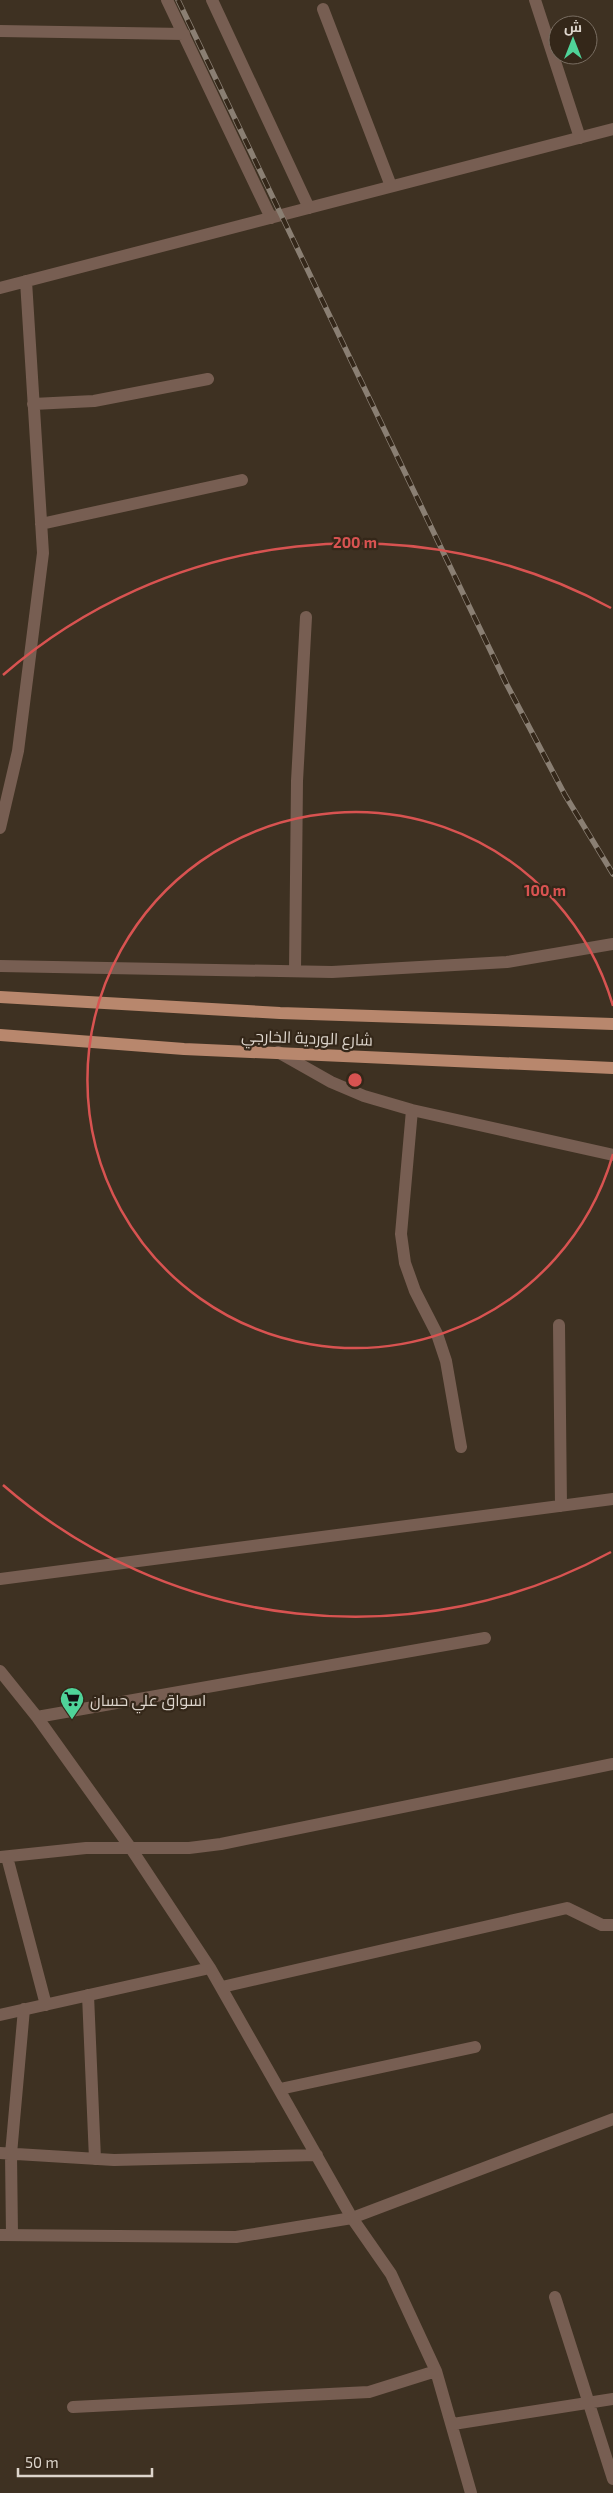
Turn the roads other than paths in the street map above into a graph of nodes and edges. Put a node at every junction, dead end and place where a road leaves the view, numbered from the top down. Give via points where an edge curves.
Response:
1 (167, 0) edge
2 (212, 0) edge
3 (535, 0) edge
4 (323, 9) dead end
5 (0, 31) edge
6 (184, 34) junction
7 (613, 129) edge
8 (580, 138) junction
9 (391, 186) junction
10 (309, 208) junction
11 (271, 218) junction
12 (26, 281) junction
13 (0, 288) edge
14 (208, 379) dead end
15 (33, 404) junction
16 (242, 480) dead end
17 (41, 524) junction
18 (306, 617) dead end
19 (0, 828) edge
20 (613, 944) edge
21 (0, 966) edge
22 (295, 971) junction
23 (0, 997) edge
24 (613, 1024) edge
25 (0, 1035) edge
26 (278, 1052) junction
27 (613, 1068) edge
28 (412, 1110) junction
29 (613, 1154) edge
30 (558, 1325) dead end
31 (461, 1447) dead end
32 (613, 1499) edge
33 (560, 1506) junction
34 (0, 1580) edge
35 (485, 1638) dead end
36 (0, 1671) edge
37 (38, 1718) junction
38 (613, 1764) edge
39 (130, 1847) junction
40 (3, 1857) edge
41 (613, 1925) edge
42 (210, 1968) junction
43 (222, 1987) junction
44 (88, 1995) junction
45 (46, 2005) junction
46 (24, 2009) junction
47 (0, 2015) edge
48 (475, 2046) dead end
49 (280, 2089) junction
50 (613, 2119) edge
51 (6, 2154) edge
52 (317, 2155) junction
53 (95, 2159) junction
54 (352, 2218) junction
55 (6, 2235) edge
56 (556, 2297) dead end
57 (436, 2371) junction
58 (613, 2399) edge
59 (590, 2401) junction
60 (72, 2407) dead end
61 (453, 2424) junction
62 (613, 2479) edge
63 (471, 2493) edge

1 - 6 street
2 - 10 street
3 - 8 street
4 - 9 street
5 - 6 street
6 - 11 street
7 - 8 street
8 - 9 street
9 - 10 street
10 - 11 street
11 - 12 street
12 - 13 street
12 - 15 street
14 - 15 street via 94,401
15 - 17 street
16 - 17 street
17 - 19 street via 43,554 18,751
18 - 22 street via 298,780
20 - 22 street via 507,962 332,972
21 - 22 street
23 - 24 main road, شارع الوردية الخارجي via 280,1013
25 - 26 main road, شارع الوردية الخارجي via 121,1045
26 - 27 main road, شارع الوردية الخارجي
26 - 28 street via 331,1082
28 - 29 street
28 - 31 street via 401,1234 405,1262 446,1361
30 - 33 street
32 - 33 street
33 - 34 street
35 - 37 street
36 - 37 street
37 - 39 street
38 - 39 street via 221,1844 188,1848
39 - 40 street
39 - 42 street
40 - 45 street
41 - 43 street via 602,1925 567,1908
42 - 43 street
42 - 44 street
43 - 49 street
44 - 45 street
44 - 53 street
45 - 46 street
46 - 47 street
46 - 51 street
48 - 49 street
49 - 52 street
50 - 54 street
51 - 53 street
51 - 55 street
52 - 53 street
52 - 54 street
54 - 55 street via 236,2237
54 - 57 street via 390,2274
56 - 59 street
57 - 60 street via 369,2392
57 - 61 street
58 - 59 street
59 - 61 street
59 - 62 street
61 - 63 street

